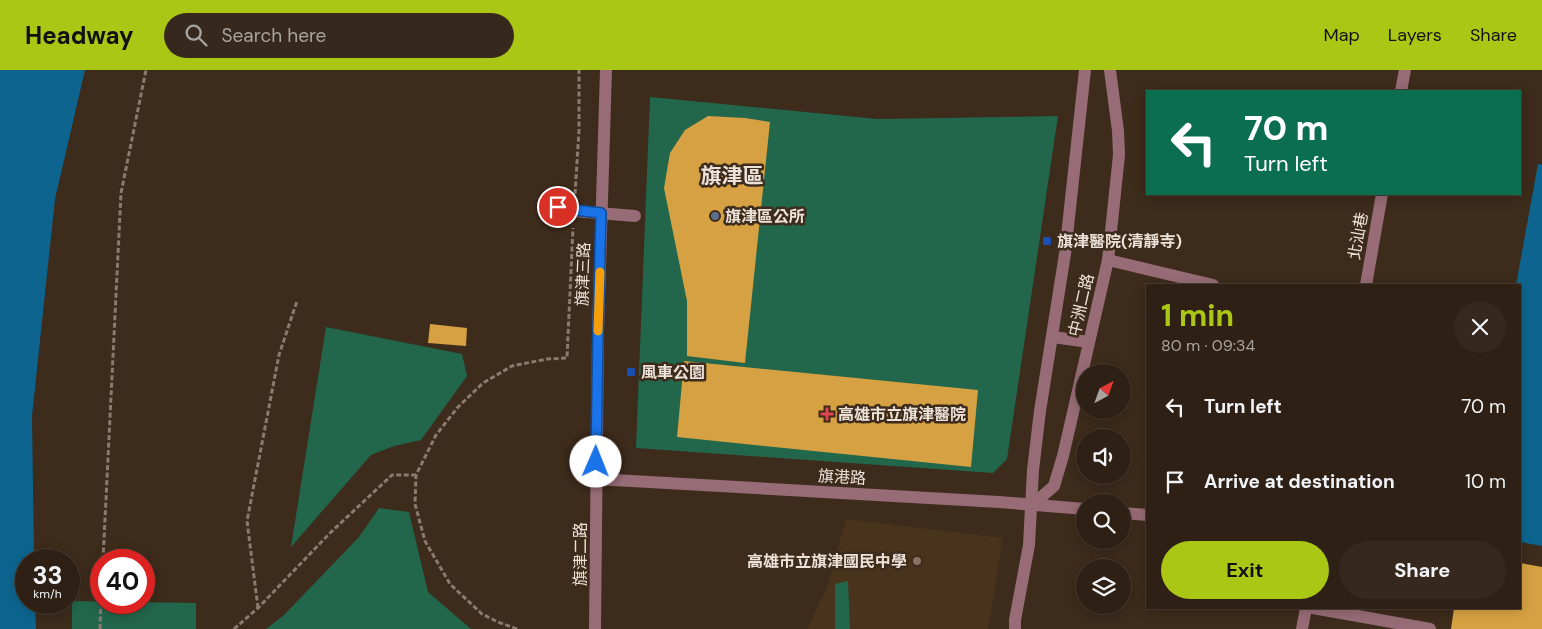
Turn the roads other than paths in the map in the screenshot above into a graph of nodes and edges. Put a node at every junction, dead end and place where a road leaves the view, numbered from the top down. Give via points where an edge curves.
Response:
1 (606, 70) edge
2 (1086, 70) edge
3 (1110, 70) edge
4 (1405, 70) edge
5 (1401, 90) edge
6 (1382, 195) edge
7 (558, 207) dead end
8 (601, 213) junction
9 (635, 216) dead end
10 (1108, 260) junction
11 (1209, 284) edge
12 (1366, 284) edge
13 (1053, 337) junction
14 (1089, 342) junction
15 (596, 479) junction
16 (1032, 505) junction
17 (1076, 508) edge
18 (1131, 514) edge
19 (1146, 515) edge
20 (1306, 609) edge
21 (1319, 609) edge
22 (596, 629) edge
23 (1015, 629) edge
24 (1302, 629) edge
25 (1430, 629) edge

1 - 8 street, 旗津三路
2 - 13 street, 中洲二路
3 - 10 street, 中洲二路 via 1119,155
4 - 5 street
6 - 12 street, 北汕巷
7 - 8 street
8 - 9 street
8 - 15 street, 旗津三路
10 - 11 street
10 - 14 street, 中洲二路
13 - 14 street
13 - 16 street, 中洲二路 via 1040,411
14 - 16 street, 中洲二路 via 1064,456 1054,486
15 - 16 street, 旗港路
15 - 22 street, 旗津二路
16 - 17 street, 旗港路
16 - 23 street, 中洲二路
18 - 19 street
20 - 24 street
21 - 25 street

